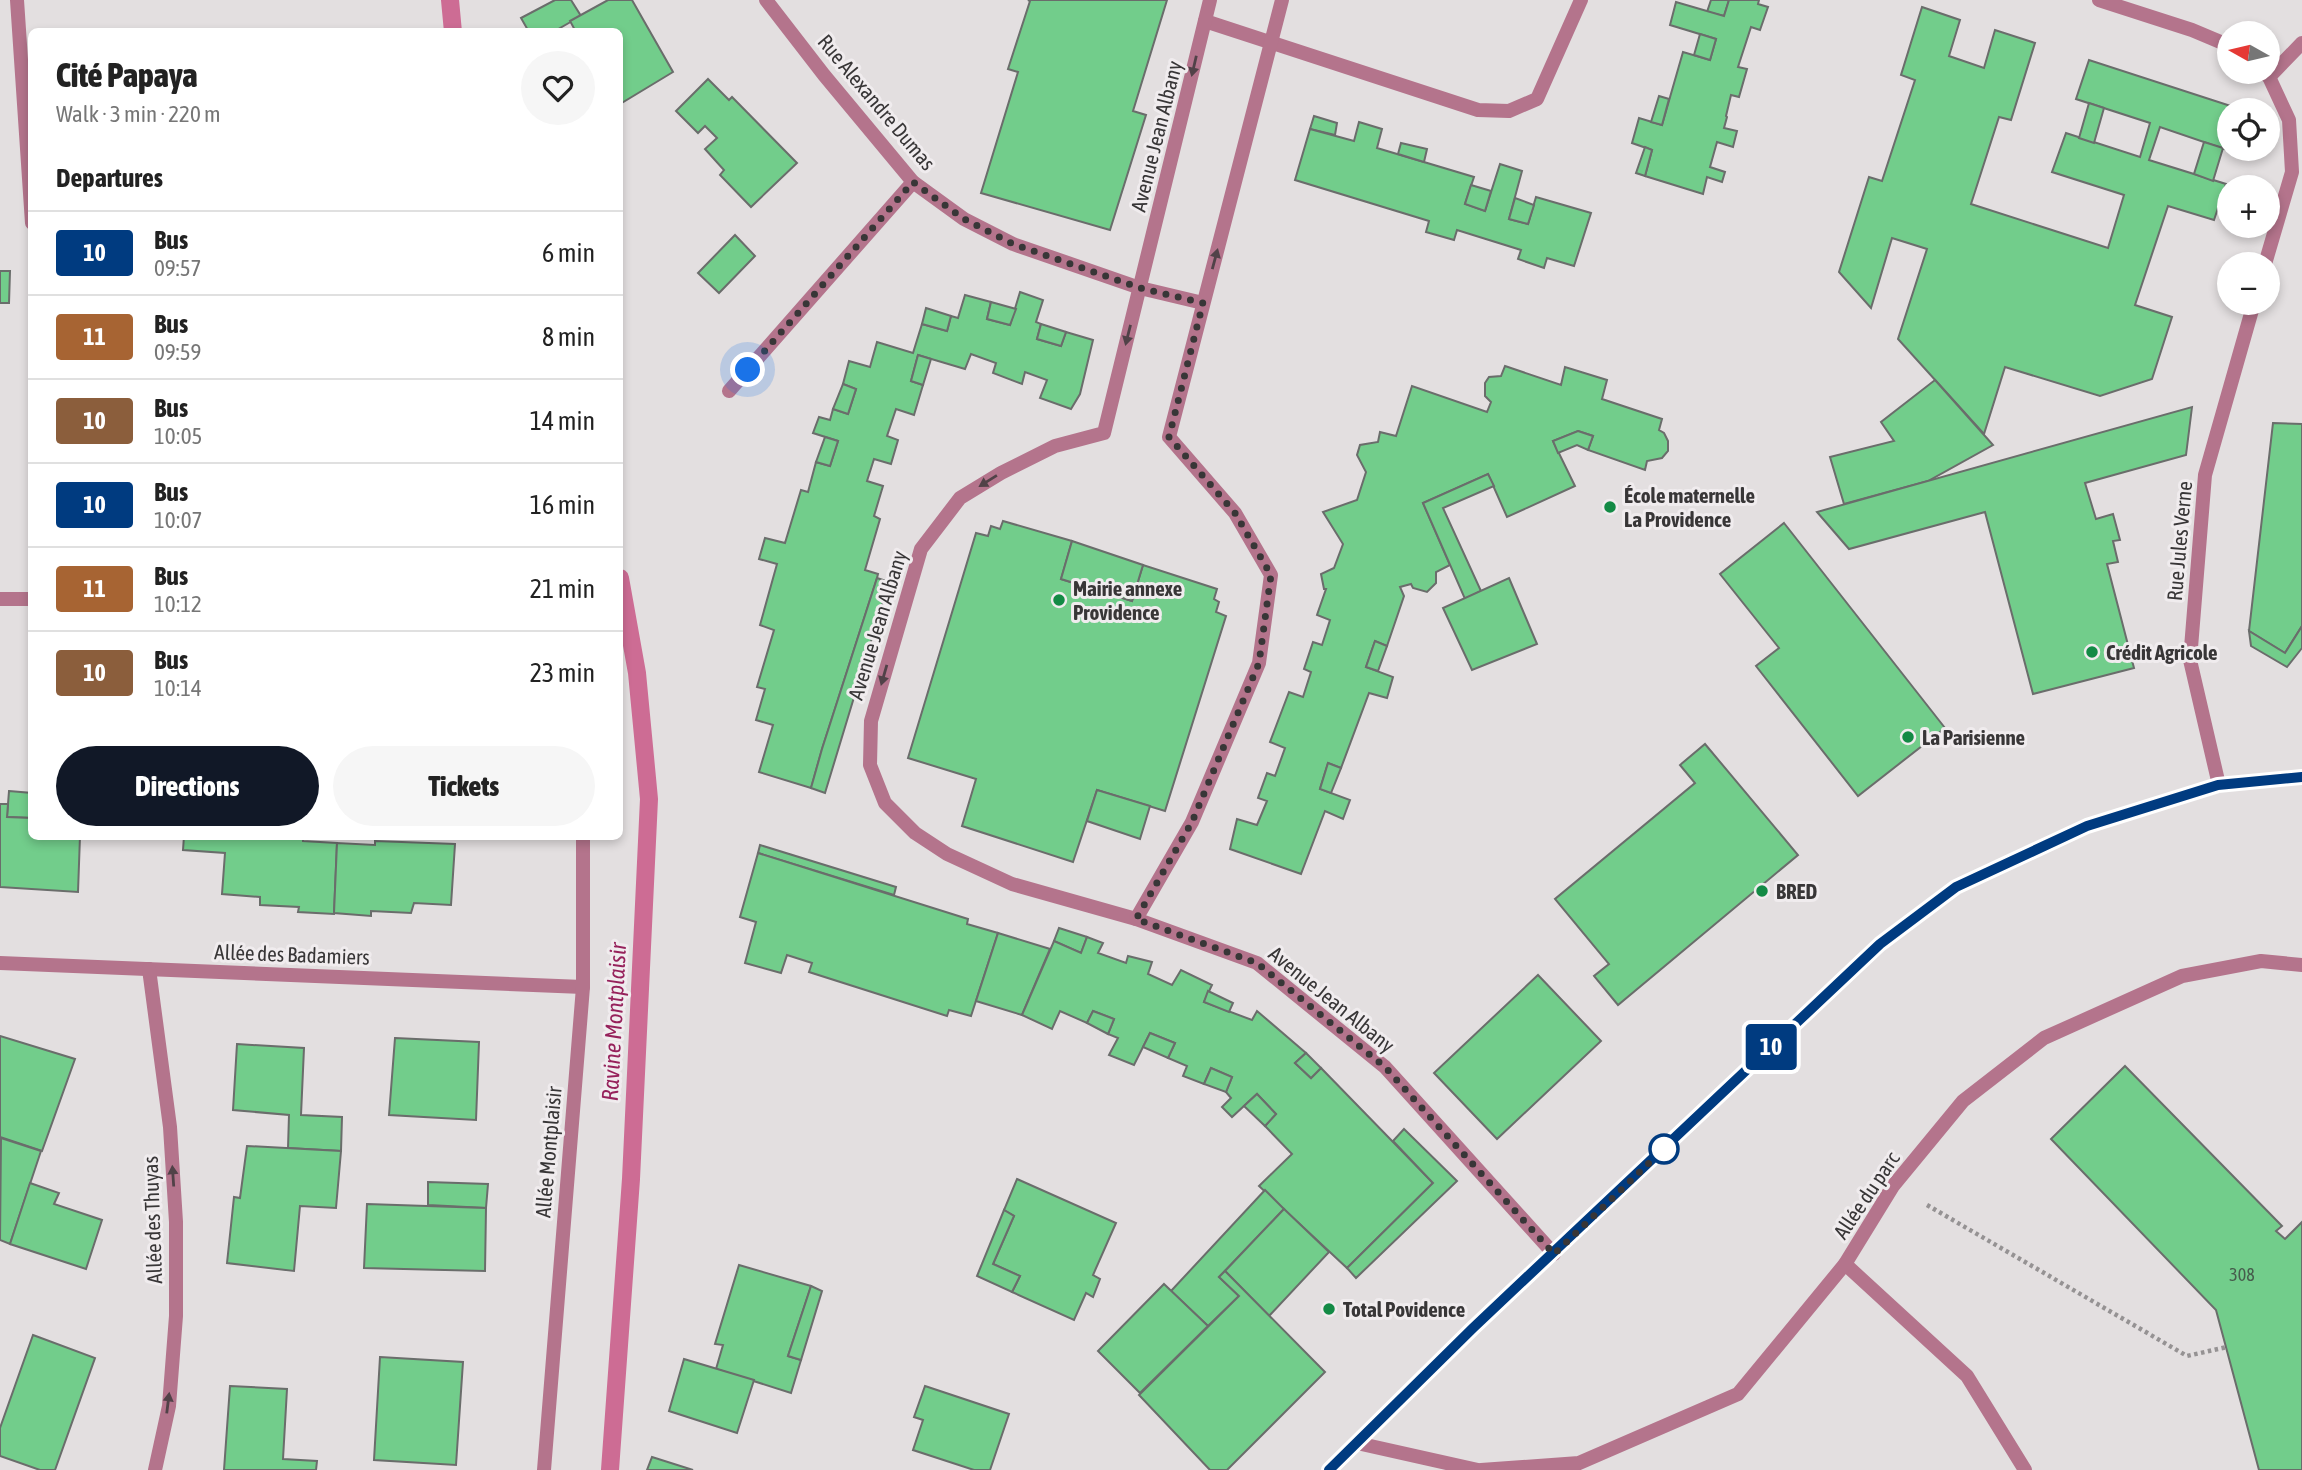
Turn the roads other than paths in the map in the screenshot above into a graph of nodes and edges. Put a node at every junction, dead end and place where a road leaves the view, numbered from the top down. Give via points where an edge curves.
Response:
1 (17, 0) edge
2 (766, 0) edge
3 (1210, 0) edge
4 (1282, 0) edge
5 (1581, 0) edge
6 (2099, 0) edge
7 (1205, 20) junction
8 (2217, 41) edge
9 (1271, 43) junction
10 (2302, 43) edge
11 (2280, 63) edge
12 (2271, 84) edge
13 (28, 164) edge
14 (913, 182) junction
15 (2269, 252) edge
16 (1140, 288) junction
17 (1203, 303) junction
18 (2251, 315) edge
19 (729, 391) dead end
20 (0, 599) edge
21 (28, 600) edge
22 (2302, 777) edge
23 (2218, 785) junction
24 (583, 840) edge
25 (1136, 919) junction
26 (0, 963) edge
27 (2302, 965) edge
28 (149, 969) junction
29 (583, 987) junction
30 (1554, 1254) junction
31 (1845, 1264) junction
32 (1357, 1443) junction
33 (155, 1470) edge
34 (544, 1470) edge
35 (1329, 1470) edge
36 (1480, 1470) edge
37 (2025, 1470) edge

1 - 13 street
2 - 14 street, Rue Alexandre Dumas
3 - 7 street, Avenue Jean Albany
4 - 9 street
5 - 9 street via 1537,99 1509,111 1478,110
6 - 8 street
7 - 9 street
7 -> 16 street, Avenue Jean Albany
17 -> 9 street
10 - 11 street
12 - 15 street via 2289,120 2292,172
14 - 16 street, Rue Alexandre Dumas via 964,219 1013,244
14 - 19 street
16 - 17 street, Rue Alexandre Dumas
16 -> 25 street, Avenue Jean Albany via 1104,433 1055,446 960,498 921,549 871,721 870,754 885,803 915,833 947,854 1012,884
17 - 25 street via 1169,437 1235,513 1271,575 1259,663 1192,822
18 - 23 street, Rue Jules Verne via 2204,475 2190,660
20 - 21 street
22 - 23 main road
23 - 30 main road via 2087,826 1956,887 1880,944
24 - 29 street, Allée Montplaisir
25 - 30 street, Avenue Jean Albany via 1257,963 1385,1067
26 - 28 street, Allée des Badamiers
27 - 31 street, Allée du parc via 2261,961 2182,976 2044,1038 1963,1101 1893,1186
28 - 29 street, Allée des Badamiers
33 -> 28 street, Allée des Thuyas via 169,1406 176,1316 176,1222 170,1127
29 - 34 street, Allée Montplaisir
30 - 32 main road
31 - 36 street, Allée du parc via 1738,1394 1579,1463
31 - 37 street via 1967,1376
32 - 35 main road
32 - 36 street, Allée du parc

